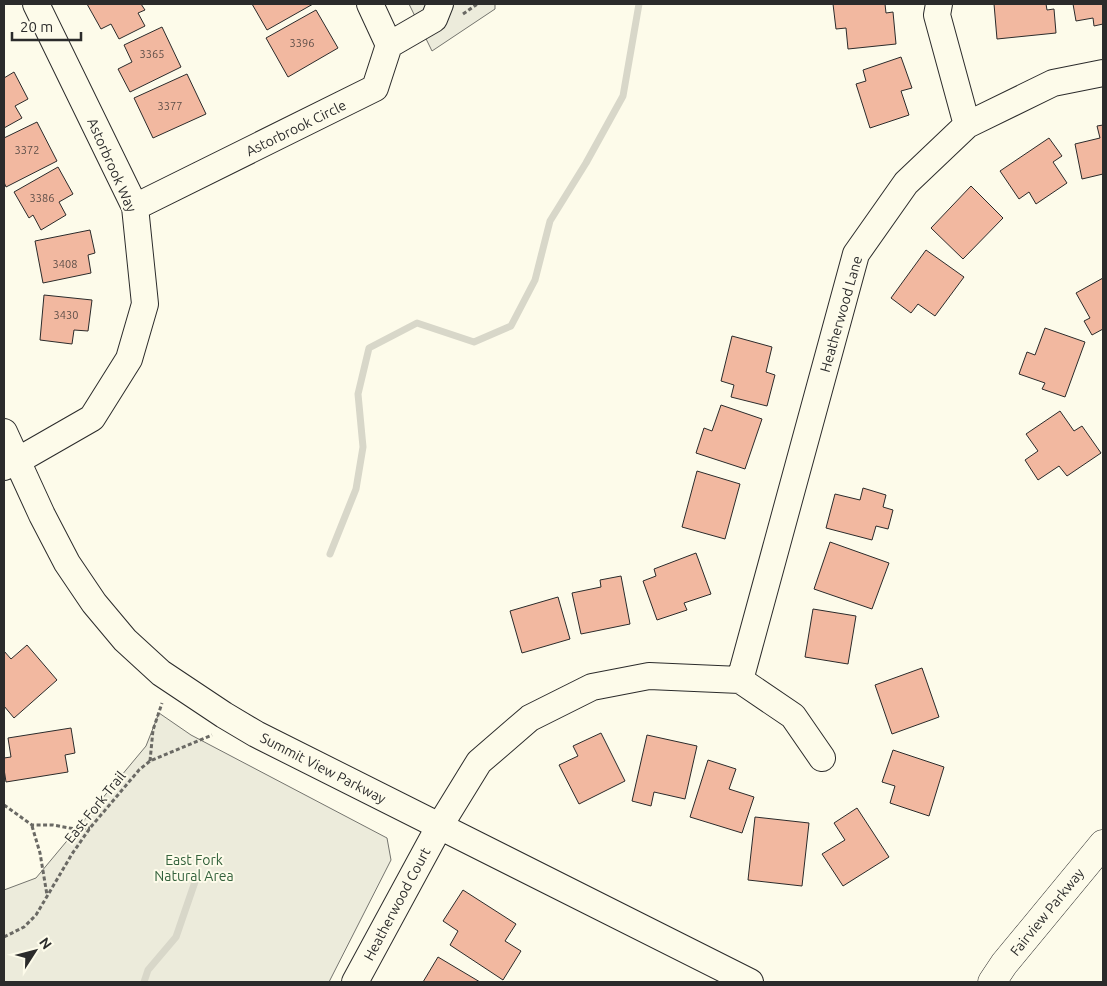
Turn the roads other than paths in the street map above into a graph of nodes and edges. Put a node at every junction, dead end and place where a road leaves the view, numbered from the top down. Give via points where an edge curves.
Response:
1 (36, 4) edge
2 (370, 4) edge
3 (440, 4) edge
4 (939, 4) edge
5 (388, 45) junction
6 (1103, 73) edge
7 (967, 125) junction
8 (135, 207) junction
9 (4, 432) edge
10 (10, 463) edge
11 (740, 680) junction
12 (822, 758) dead end
13 (439, 827) junction
14 (1103, 844) edge
15 (355, 982) edge
16 (750, 982) edge
17 (992, 982) edge

1 - 8 street, Astorbrook Way
2 - 5 street
3 - 5 street via 434,19
4 - 7 street via 937,15
5 - 8 street, Astorbrook Circle via 375,88
6 - 7 street, Heatherwood Lane via 1053,83
7 - 11 street, Heatherwood Lane via 906,183 856,254
8 - 10 street, Astorbrook Way via 144,304 129,359 92,418
9 - 10 street, Summit View Parkway
10 - 13 street, Summit View Parkway via 94,602 125,640 161,673 256,734
11 - 12 street via 793,716
11 - 13 street, Heatherwood Court via 649,676 592,686 530,718 479,762
13 - 15 street, Heatherwood Court
13 - 16 street, Summit View Parkway
14 - 17 main road, Fairview Parkway

